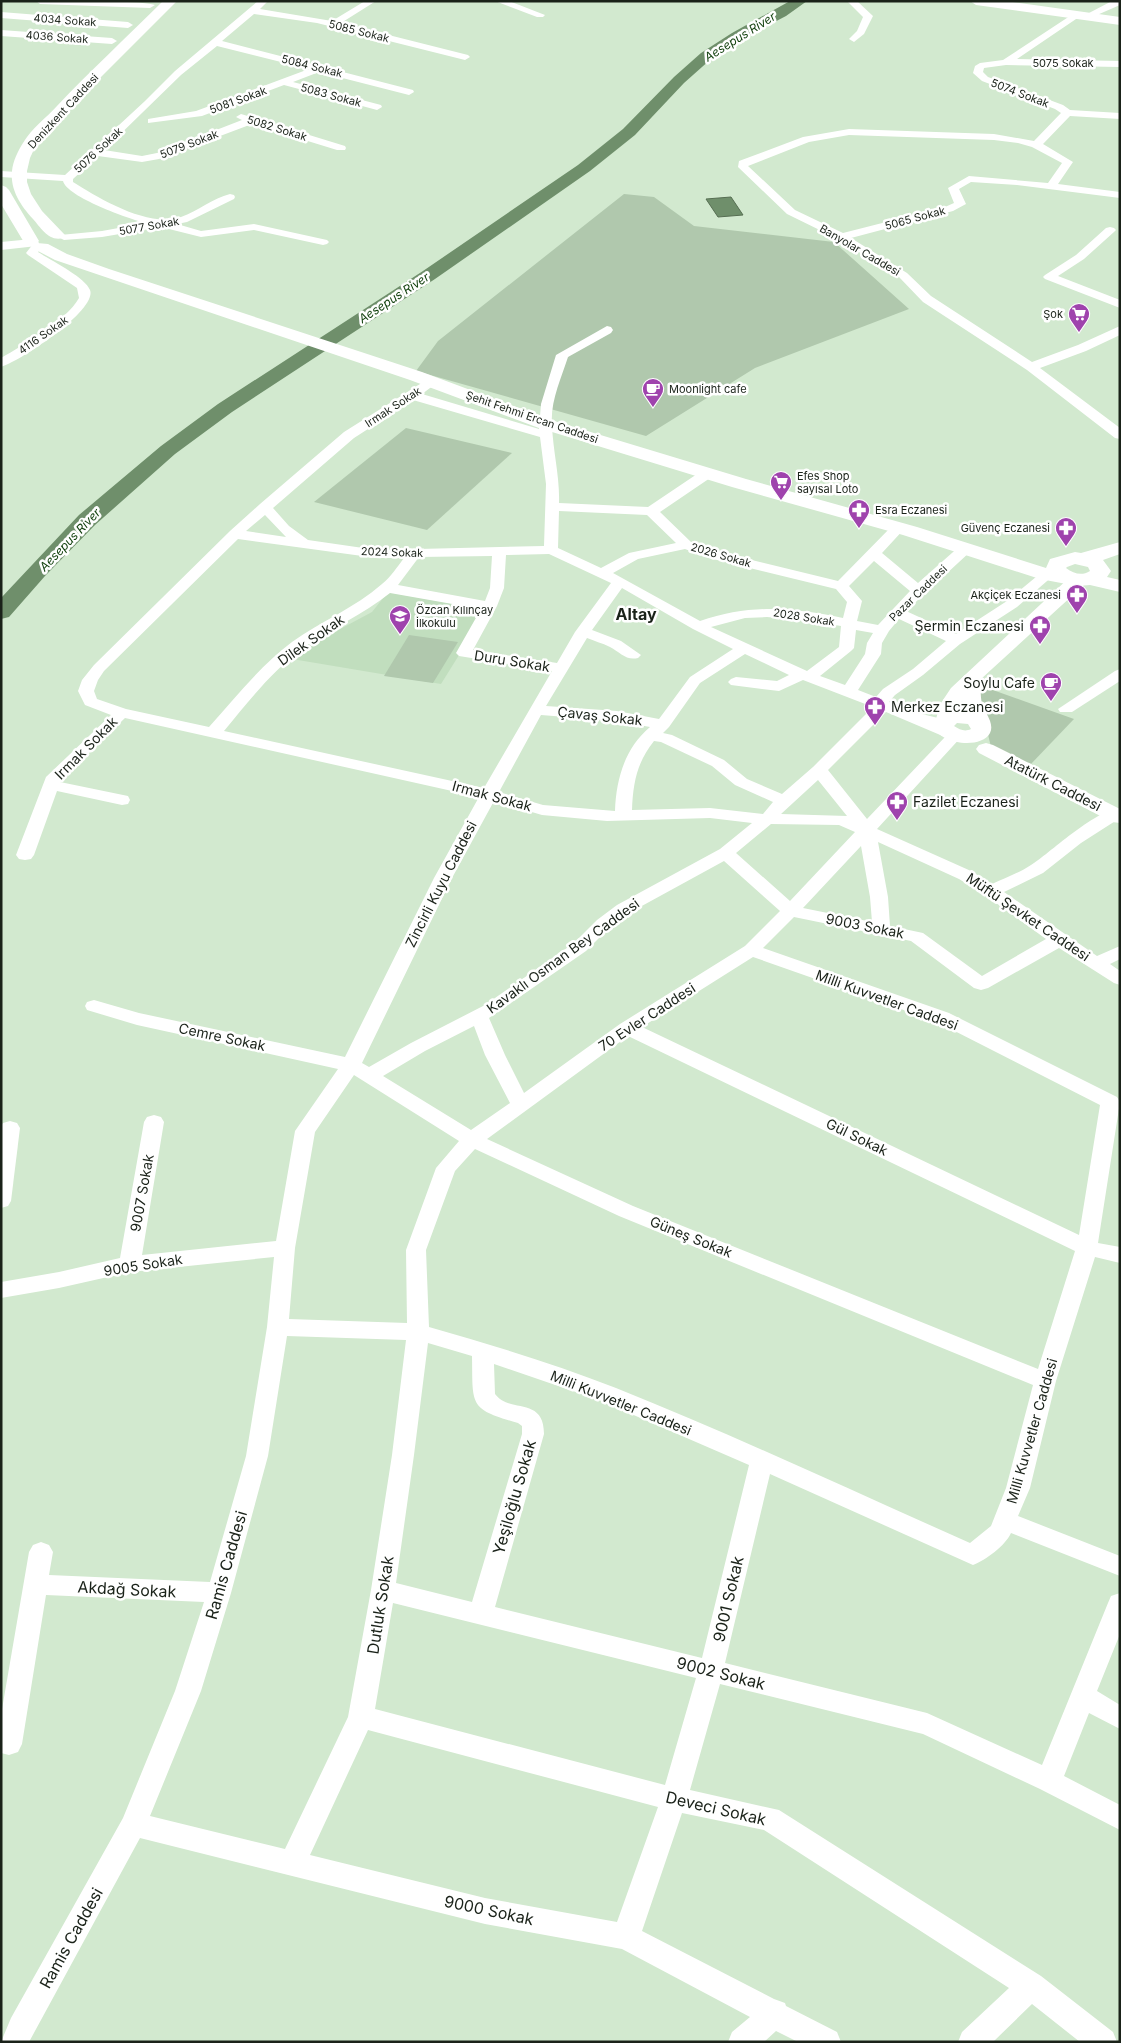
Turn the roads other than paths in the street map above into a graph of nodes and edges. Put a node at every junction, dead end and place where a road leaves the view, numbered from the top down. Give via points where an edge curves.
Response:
1 (40, 1) edge
2 (170, 1) edge
3 (264, 1) edge
4 (372, 1) edge
5 (499, 1) edge
6 (851, 1) edge
7 (976, 1) edge
8 (1009, 1) edge
9 (1120, 1) edge
10 (83, 3) junction
11 (152, 3) edge
12 (251, 11) junction
13 (1094, 13) junction
14 (1, 15) edge
15 (540, 15) dead end
16 (1076, 15) junction
17 (1120, 16) edge
18 (65, 19) junction
19 (1120, 21) edge
20 (333, 24) junction
21 (128, 25) junction
22 (1, 33) edge
23 (46, 36) junction
24 (854, 39) dead end
25 (112, 41) junction
26 (214, 42) junction
27 (465, 57) dead end
28 (1006, 62) junction
29 (1120, 64) edge
30 (321, 68) junction
31 (70, 80) dead end
32 (286, 82) junction
33 (410, 92) dead end
34 (377, 107) dead end
35 (214, 109) junction
36 (1068, 113) junction
37 (135, 116) junction
38 (1120, 116) edge
39 (252, 120) junction
40 (152, 121) junction
41 (177, 128) dead end
42 (193, 132) dead end
43 (210, 137) junction
44 (1036, 145) junction
45 (340, 148) dead end
46 (96, 152) junction
47 (1, 174) edge
48 (18, 175) junction
49 (68, 178) junction
50 (1051, 186) junction
51 (1, 190) edge
52 (1120, 195) edge
53 (230, 197) dead end
54 (6, 207) edge
55 (162, 224) junction
56 (1110, 230) dead end
57 (62, 237) junction
58 (842, 237) junction
59 (323, 242) dead end
60 (36, 244) junction
61 (1, 246) edge
62 (103, 272) junction
63 (1120, 304) edge
64 (606, 330) dead end
65 (1120, 330) edge
66 (1, 351) edge
67 (16, 355) junction
68 (1, 363) edge
69 (1031, 367) junction
70 (424, 379) junction
71 (411, 395) junction
72 (545, 429) junction
73 (1120, 434) edge
74 (708, 473) junction
75 (552, 506) junction
76 (265, 507) junction
77 (651, 511) junction
78 (899, 528) junction
79 (235, 534) junction
80 (305, 544) junction
81 (686, 545) junction
82 (966, 548) junction
83 (1120, 549) edge
84 (551, 550) junction
85 (500, 552) junction
86 (414, 554) junction
87 (874, 554) junction
88 (1081, 570) junction
89 (602, 573) junction
90 (1047, 574) junction
91 (620, 581) junction
92 (841, 586) junction
93 (1120, 586) edge
94 (387, 588) junction
95 (919, 591) junction
96 (490, 606) junction
97 (896, 612) junction
98 (849, 624) junction
99 (698, 626) junction
100 (880, 630) junction
101 (583, 632) junction
102 (958, 640) junction
103 (745, 648) junction
104 (633, 656) dead end
105 (560, 668) junction
106 (1120, 674) edge
107 (805, 675) junction
108 (971, 678) junction
109 (736, 682) dead end
110 (848, 693) junction
111 (881, 705) junction
112 (1066, 709) dead end
113 (536, 710) junction
114 (122, 713) junction
115 (663, 724) junction
116 (951, 730) junction
117 (213, 733) junction
118 (650, 735) junction
119 (983, 735) junction
120 (818, 770) junction
121 (50, 785) junction
122 (488, 794) junction
123 (122, 800) dead end
124 (784, 801) junction
125 (623, 815) junction
126 (1117, 815) edge
127 (767, 819) junction
128 (867, 830) junction
129 (726, 853) junction
130 (25, 854) dead end
131 (991, 891) junction
132 (790, 911) junction
133 (881, 928) junction
134 (1059, 940) junction
135 (751, 950) junction
136 (1120, 952) edge
137 (1096, 963) junction
138 (1120, 979) edge
139 (94, 1006) dead end
140 (479, 1016) junction
141 (627, 1028) junction
142 (360, 1070) junction
143 (1115, 1098) edge
144 (522, 1105) junction
145 (154, 1122) dead end
146 (10, 1128) dead end
147 (472, 1140) junction
148 (1, 1201) edge
149 (285, 1248) junction
150 (1087, 1248) junction
151 (1120, 1255) edge
152 (130, 1264) junction
153 (1, 1290) edge
154 (278, 1327) junction
155 (418, 1332) junction
156 (483, 1351) junction
157 (1045, 1380) junction
158 (762, 1460) junction
159 (1005, 1521) junction
160 (41, 1552) dead end
161 (1120, 1566) edge
162 (35, 1584) junction
163 (383, 1590) junction
164 (219, 1593) junction
165 (1120, 1602) edge
166 (481, 1613) junction
167 (711, 1670) junction
168 (1083, 1696) junction
169 (361, 1717) junction
170 (1120, 1718) edge
171 (9, 1744) dead end
172 (1049, 1782) junction
173 (674, 1799) junction
174 (1120, 1818) edge
175 (134, 1824) junction
176 (292, 1864) junction
177 (626, 1937) junction
178 (1030, 1986) junction
179 (775, 2013) junction
180 (15, 2042) edge
181 (742, 2042) edge
182 (827, 2042) edge
183 (972, 2042) edge
184 (1103, 2042) edge

1 - 10 street
2 - 48 main road, Denizkent Caddesi via 30,143
3 - 12 street, 5076 Sokak
4 - 20 street
5 - 15 street
6 - 24 street via 868,16
7 - 16 main road
8 - 13 main road
9 - 13 street
10 - 11 street
10 - 18 street
11 - 21 main road, Denizkent Caddesi
12 - 20 street, 5085 Sokak
12 - 26 street, 5076 Sokak
13 - 17 main road
14 - 18 street, 4034 Sokak
16 - 19 main road
16 - 28 street, 5074 Sokak
18 - 21 street, 4034 Sokak
18 - 23 street
20 - 27 street, 5085 Sokak
21 - 25 main road, Denizkent Caddesi
22 - 23 street, 4036 Sokak
23 - 25 street, 4036 Sokak
25 - 31 main road, Denizkent Caddesi
26 - 30 street, 5084 Sokak
26 - 37 street, 5076 Sokak
28 - 29 street, 5075 Sokak
28 - 36 street, 5074 Sokak via 980,66 978,73 985,79
30 - 32 street, 5081 Sokak
30 - 33 street, 5084 Sokak
32 - 34 street, 5083 Sokak
32 - 35 street, 5081 Sokak
35 - 39 street, 5082 Sokak
35 - 40 street, 5081 Sokak
36 - 38 street, 5074 Sokak
36 - 44 street
37 - 40 street
37 - 46 street, 5076 Sokak
39 - 43 street, 5079 Sokak
39 - 45 street, 5082 Sokak
40 - 41 street
42 - 43 street
43 - 46 street, 5079 Sokak via 150,158
44 - 50 street via 1068,162
44 - 58 street, Banyolar Caddesi via 994,137 849,132 807,139 743,163 743,167 791,212
46 - 49 street, 5076 Sokak
47 - 48 street
48 - 49 street
48 - 57 main road via 24,196 35,212
49 - 55 street, 5076 Sokak via 72,187 91,198 128,216
50 - 52 street
50 - 58 street, 5065 Sokak via 968,179 953,188 960,204
51 - 54 main road
53 - 55 street, 5077 Sokak via 184,220
54 - 60 main road
55 - 57 street, 5077 Sokak
55 - 59 street, 5076 Sokak via 201,234 254,228
56 - 63 street via 1080,257 1049,277
57 - 60 main road via 41,235
57 - 62 main road, Şehit Fehmi Ercan Caddesi
58 - 69 street, Banyolar Caddesi via 903,275 926,299
60 - 61 street
60 - 62 main road, Şehit Fehmi Ercan Caddesi
60 - 67 street, 4116 Sokak via 32,253 82,286 86,293 84,301 69,318
62 - 70 main road, Şehit Fehmi Ercan Caddesi
64 - 72 street via 562,355 547,404
65 - 69 street
66 - 67 street
67 - 68 street, 4116 Sokak
69 - 73 street, Banyolar Caddesi
70 - 71 street, Irmak Sokak
70 - 72 main road, Şehit Fehmi Ercan Caddesi
71 - 72 street
71 - 76 street, Irmak Sokak via 349,436
72 - 74 main road, Şehit Fehmi Ercan Caddesi
72 - 75 street
74 - 77 street
74 - 78 main road, Şehit Fehmi Ercan Caddesi
75 - 77 street
75 - 84 street
76 - 79 street, Irmak Sokak
76 - 80 street via 284,529
77 - 81 street, 2026 Sokak
78 - 82 main road, Şehit Fehmi Ercan Caddesi
78 - 87 street
79 - 80 street, 2024 Sokak
79 - 114 street, Irmak Sokak via 90,680 86,691 91,702
80 - 86 street, 2024 Sokak via 377,554
81 - 89 street via 634,556
81 - 92 street, 2026 Sokak via 714,555
82 - 88 main road, Şehit Fehmi Ercan Caddesi
82 - 90 main road, Şehit Fehmi Ercan Caddesi
82 - 95 street, Pazar Caddesi
83 - 88 main road
84 - 85 street, 2024 Sokak
84 - 89 street
85 - 86 street, 2024 Sokak
85 - 96 street via 497,588
86 - 94 street, Dilek Sokak
87 - 92 street
87 - 95 street
88 - 90 main road, Şehit Fehmi Ercan Caddesi
88 - 93 main road
88 - 108 street
89 - 91 street
90 - 102 street, Kavaklı Osman Bey Caddesi via 1012,604
91 - 99 street
91 - 101 street, Zincirli Kuyu Caddesi
92 - 98 street via 855,601
94 - 96 street
94 - 117 street, Dilek Sokak via 274,664
95 - 97 street, Pazar Caddesi
96 - 105 street, Duru Sokak via 464,653
97 - 100 street, Pazar Caddesi
97 - 102 street
98 - 99 street, 2028 Sokak via 769,611 726,616
98 - 100 street, 2028 Sokak
98 - 107 street via 846,648 830,662
99 - 103 street
100 - 110 street, Pazar Caddesi via 873,654
101 - 104 street via 616,644
101 - 105 street, Zincirli Kuyu Caddesi
102 - 111 street, Kavaklı Osman Bey Caddesi via 889,692
103 - 107 street
103 - 115 street via 695,680
105 - 113 street, Zincirli Kuyu Caddesi
106 - 112 street
107 - 109 street via 778,686
107 - 110 street
108 - 116 street via 955,694 946,712
108 - 119 street via 972,703
110 - 111 street
111 - 116 street
111 - 120 street, Kavaklı Osman Bey Caddesi
113 - 115 street, Çavaş Sokak via 617,716
113 - 122 street, Zincirli Kuyu Caddesi
114 - 117 street, Irmak Sokak
114 - 121 street, Irmak Sokak via 54,777
115 - 118 street
116 - 119 street, Atatürk Caddesi
116 - 128 street, 70 Evler Caddesi
117 - 122 street, Irmak Sokak
118 - 124 street via 666,738 718,763 741,782
118 - 125 street via 634,756 624,793
119 - 126 street, Atatürk Caddesi
120 - 124 street, Kavaklı Osman Bey Caddesi
120 - 128 street, Müftü Şevket Caddesi
121 - 123 street, Irmak Sokak
121 - 130 street, Irmak Sokak
122 - 125 street, Irmak Sokak via 542,810
122 - 142 street, Zincirli Kuyu Caddesi via 443,878
124 - 127 street, Kavaklı Osman Bey Caddesi
125 - 127 street, Irmak Sokak via 710,813
126 - 131 street via 1075,839 1037,869
127 - 128 street, Irmak Sokak via 842,820
127 - 129 street, Kavaklı Osman Bey Caddesi
128 - 131 street, Müftü Şevket Caddesi via 965,875
128 - 132 street, 70 Evler Caddesi
128 - 133 street
129 - 132 street
129 - 140 street, Kavaklı Osman Bey Caddesi via 623,909 580,947
131 - 134 street, Müftü Şevket Caddesi
132 - 133 street, 9003 Sokak
132 - 135 street, 70 Evler Caddesi
133 - 134 street, 9003 Sokak via 917,937 981,984
134 - 137 street, Müftü Şevket Caddesi
135 - 141 street, 70 Evler Caddesi
135 - 143 street, Milli Kuvvetler Caddesi via 942,1017
136 - 137 street
137 - 138 street, Müftü Şevket Caddesi
139 - 142 street, Cemre Sokak via 137,1019
140 - 142 street, Kavaklı Osman Bey Caddesi via 418,1047
140 - 144 street
141 - 144 street, 70 Evler Caddesi
141 - 150 street, Gül Sokak
142 - 147 street, Güneş Sokak
142 - 149 street, Ramis Caddesi via 305,1132
143 - 150 street, Milli Kuvvetler Caddesi
144 - 147 street, 70 Evler Caddesi
145 - 152 street, 9007 Sokak
146 - 148 street
147 - 155 street, 70 Evler Caddesi via 446,1168 416,1250
147 - 157 street, Güneş Sokak via 626,1211
149 - 152 street, 9005 Sokak
149 - 154 street, Ramis Caddesi
150 - 151 street
150 - 157 street, Milli Kuvvetler Caddesi
152 - 153 street, 9005 Sokak
154 - 155 street, Milli Kuvvetler Caddesi
154 - 164 street, Ramis Caddesi via 257,1456
155 - 156 street, Milli Kuvvetler Caddesi
155 - 163 street, Dutluk Sokak
156 - 158 street, Milli Kuvvetler Caddesi via 606,1394
156 - 166 street, Yeşiloğlu Sokak via 484,1395 489,1403 526,1416 533,1424
157 - 159 street, Milli Kuvvetler Caddesi via 1018,1488
158 - 159 street, Milli Kuvvetler Caddesi via 973,1555 1000,1532
158 - 167 street, 9001 Sokak
159 - 161 street
160 - 162 street
162 - 164 street, Akdağ Sokak
162 - 171 street
163 - 166 street, 9002 Sokak
163 - 169 street, Dutluk Sokak
164 - 175 street, Ramis Caddesi via 188,1691
165 - 168 street
166 - 167 street, 9002 Sokak
167 - 172 street, 9002 Sokak via 928,1724
167 - 173 street, 9001 Sokak
168 - 170 street
168 - 172 street
169 - 173 street, Deveci Sokak
169 - 176 street, Dutluk Sokak
172 - 174 street, 9002 Sokak
173 - 177 street, 9001 Sokak
173 - 178 street, Deveci Sokak via 770,1819
175 - 176 street, 9000 Sokak
175 - 180 street, Ramis Caddesi
176 - 177 street, 9000 Sokak via 485,1911
177 - 179 street, 9000 Sokak
178 - 183 street
178 - 184 street, Deveci Sokak
179 - 181 street
179 - 182 street, 9000 Sokak

